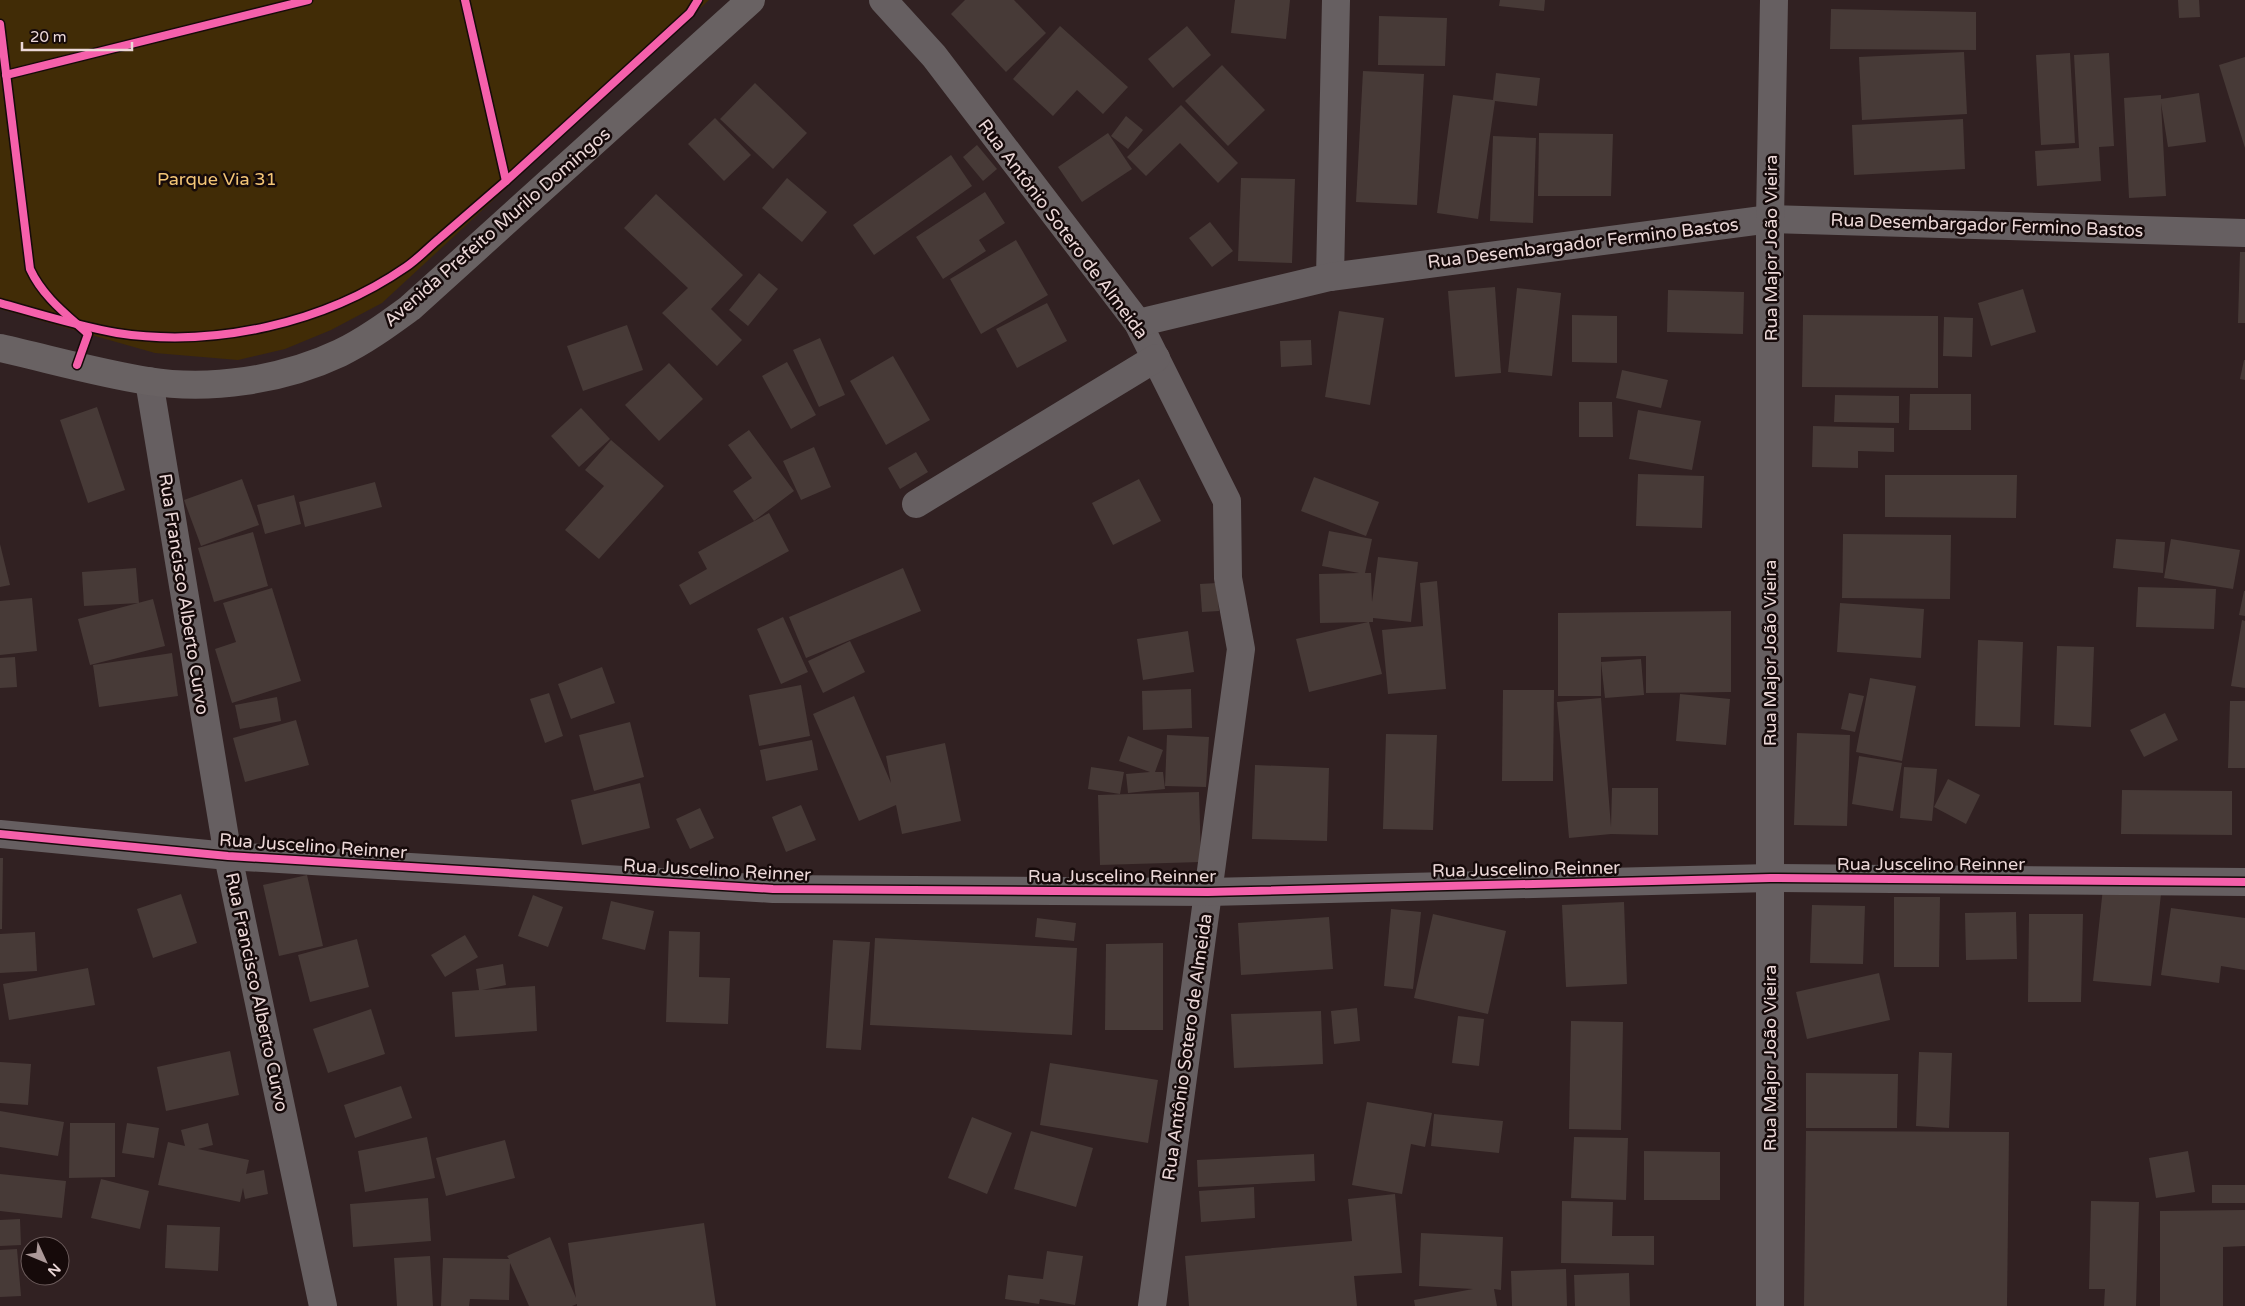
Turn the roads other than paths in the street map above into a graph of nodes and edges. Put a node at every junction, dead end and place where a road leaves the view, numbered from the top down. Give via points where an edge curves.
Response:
1 (751, 0) edge
2 (883, 0) edge
3 (1336, 0) edge
4 (1774, 0) edge
5 (1770, 219) junction
6 (2245, 233) edge
7 (1330, 276) junction
8 (1138, 323) junction
9 (0, 348) edge
10 (1156, 358) junction
11 (149, 381) junction
12 (916, 504) dead end
13 (0, 834) edge
14 (228, 856) junction
15 (1770, 878) junction
16 (2245, 882) edge
17 (1208, 892) junction
18 (323, 1306) edge
19 (1152, 1306) edge
20 (1770, 1306) edge

1 - 11 main road, Avenida Prefeito Murilo Domingos via 410,308 378,331 308,366 272,375 210,385
2 - 8 street, Rua Antônio Sotero de Almeida via 934,56
3 - 7 street
4 - 5 street, Rua Major João Vieira
5 - 6 street, Rua Desembargador Fermino Bastos
5 - 7 street, Rua Desembargador Fermino Bastos
5 - 15 street, Rua Major João Vieira
7 - 8 street, Rua Desembargador Fermino Bastos
8 - 10 street, Rua Antônio Sotero de Almeida
9 - 11 main road, Avenida Prefeito Murilo Domingos
10 - 12 street
10 - 17 street, Rua Antônio Sotero de Almeida via 1226,501 1228,578 1241,649
11 - 14 street, Rua Francisco Alberto Curvo
13 - 14 street, Rua Juscelino Reinner
14 - 17 street, Rua Juscelino Reinner via 773,889
14 - 18 street, Rua Francisco Alberto Curvo
15 - 16 street, Rua Juscelino Reinner
15 - 17 street, Rua Juscelino Reinner
15 - 20 street, Rua Major João Vieira
17 - 19 street, Rua Antônio Sotero de Almeida

